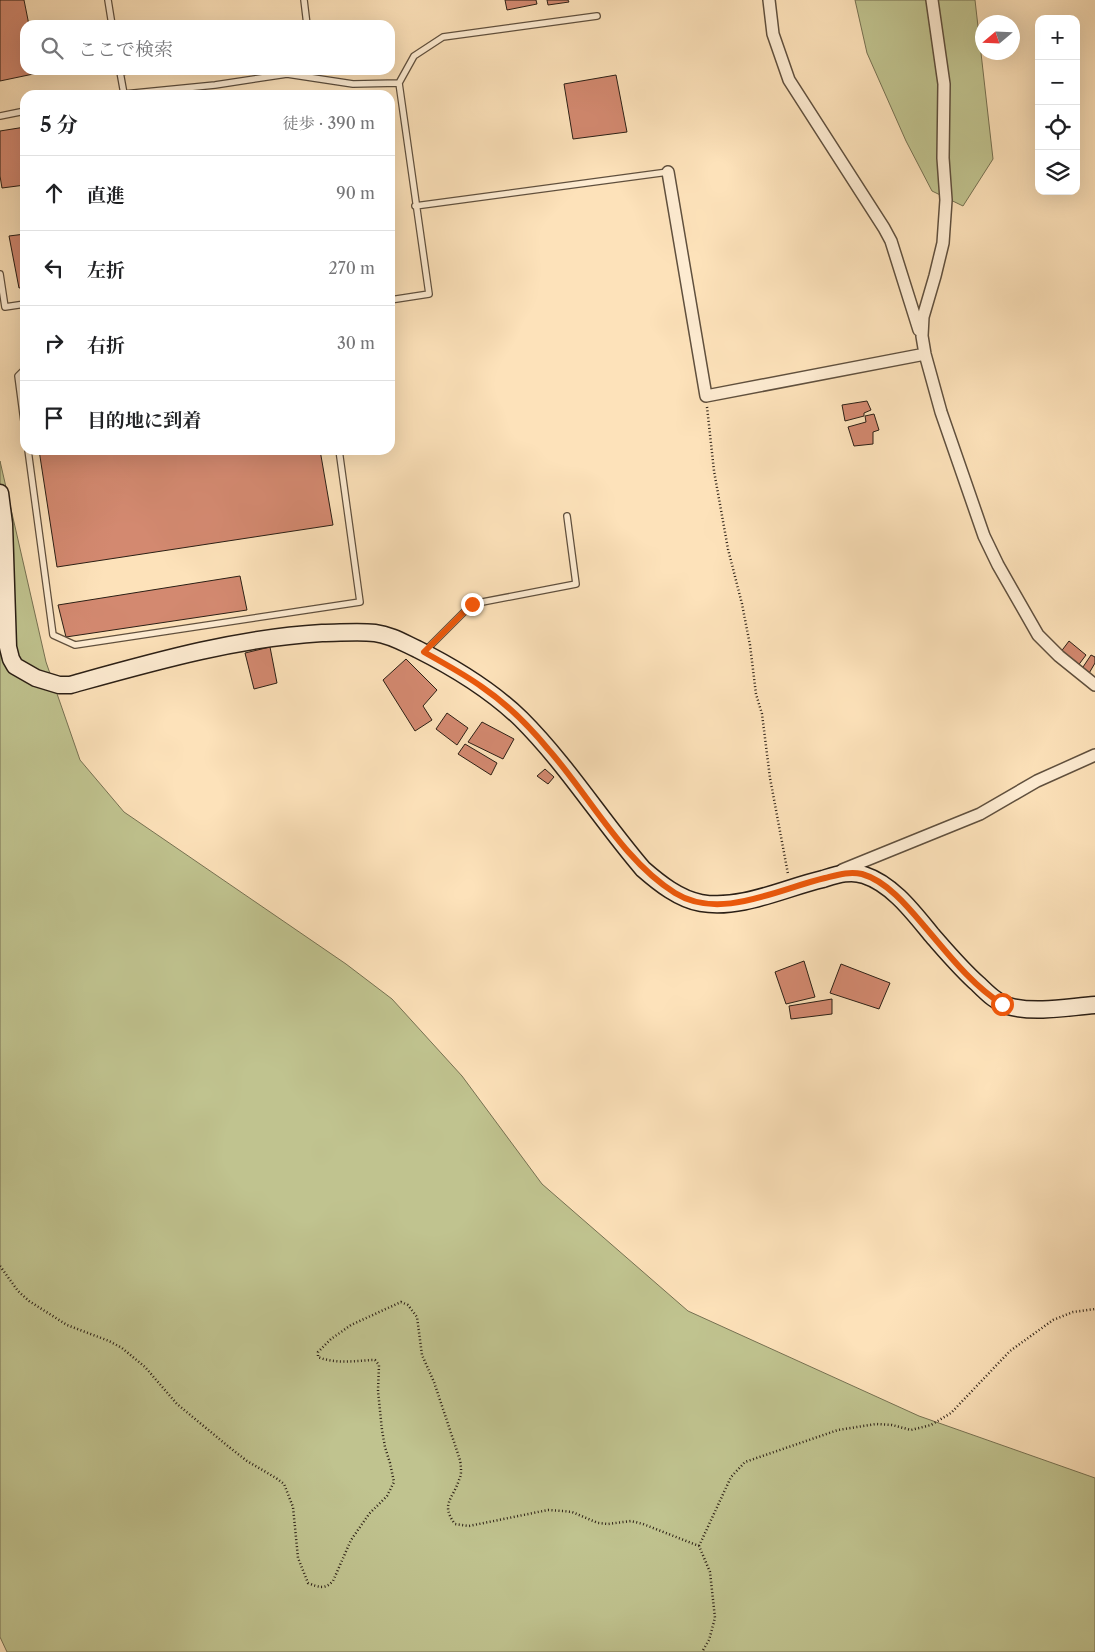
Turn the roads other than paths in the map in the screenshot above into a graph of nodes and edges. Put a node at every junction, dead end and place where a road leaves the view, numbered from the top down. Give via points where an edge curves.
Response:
1 (108, 0) edge
2 (304, 0) edge
3 (769, 0) edge
4 (932, 0) edge
5 (597, 16) dead end
6 (111, 20) edge
7 (306, 20) edge
8 (120, 75) edge
9 (280, 75) edge
10 (294, 75) edge
11 (399, 83) junction
12 (122, 90) edge
13 (169, 90) edge
14 (20, 112) edge
15 (0, 116) edge
16 (668, 172) joint
17 (415, 206) junction
18 (0, 274) edge
19 (395, 299) edge
20 (20, 305) edge
21 (922, 336) junction
22 (925, 354) junction
23 (20, 374) edge
24 (20, 391) edge
25 (29, 455) edge
26 (340, 455) edge
27 (0, 493) edge
28 (566, 516) dead end
29 (424, 652) junction
30 (1095, 686) edge
31 (1095, 755) edge
32 (817, 880) junction
33 (1095, 1005) edge

1 - 6 lane
2 - 7 lane
3 - 21 street via 773,34 789,80 884,228
4 - 21 street via 944,84 946,200 942,243 923,317
5 - 11 lane via 443,37 414,56
8 - 12 lane
9 - 13 lane
10 - 11 lane via 352,84
11 - 17 lane
14 - 15 lane
16 - 17 lane
16 - 22 street via 706,396
17 - 19 lane via 429,294
18 - 20 lane via 5,307
21 - 22 street
22 - 30 street via 944,421 984,536 998,565 1038,635
23 - 24 lane
25 - 26 lane via 53,635 75,645 360,602
27 - 29 street via 8,647 15,666 36,678 70,685 193,652 303,634 376,633 391,636
28 - 29 lane via 576,584 472,604
29 - 32 street via 482,686 521,720 549,749 643,869 678,894 699,903 717,905 740,902
31 - 32 street via 1037,781 980,814
32 - 33 street via 854,873 882,884 908,907 970,977 1002,1004 1032,1009

